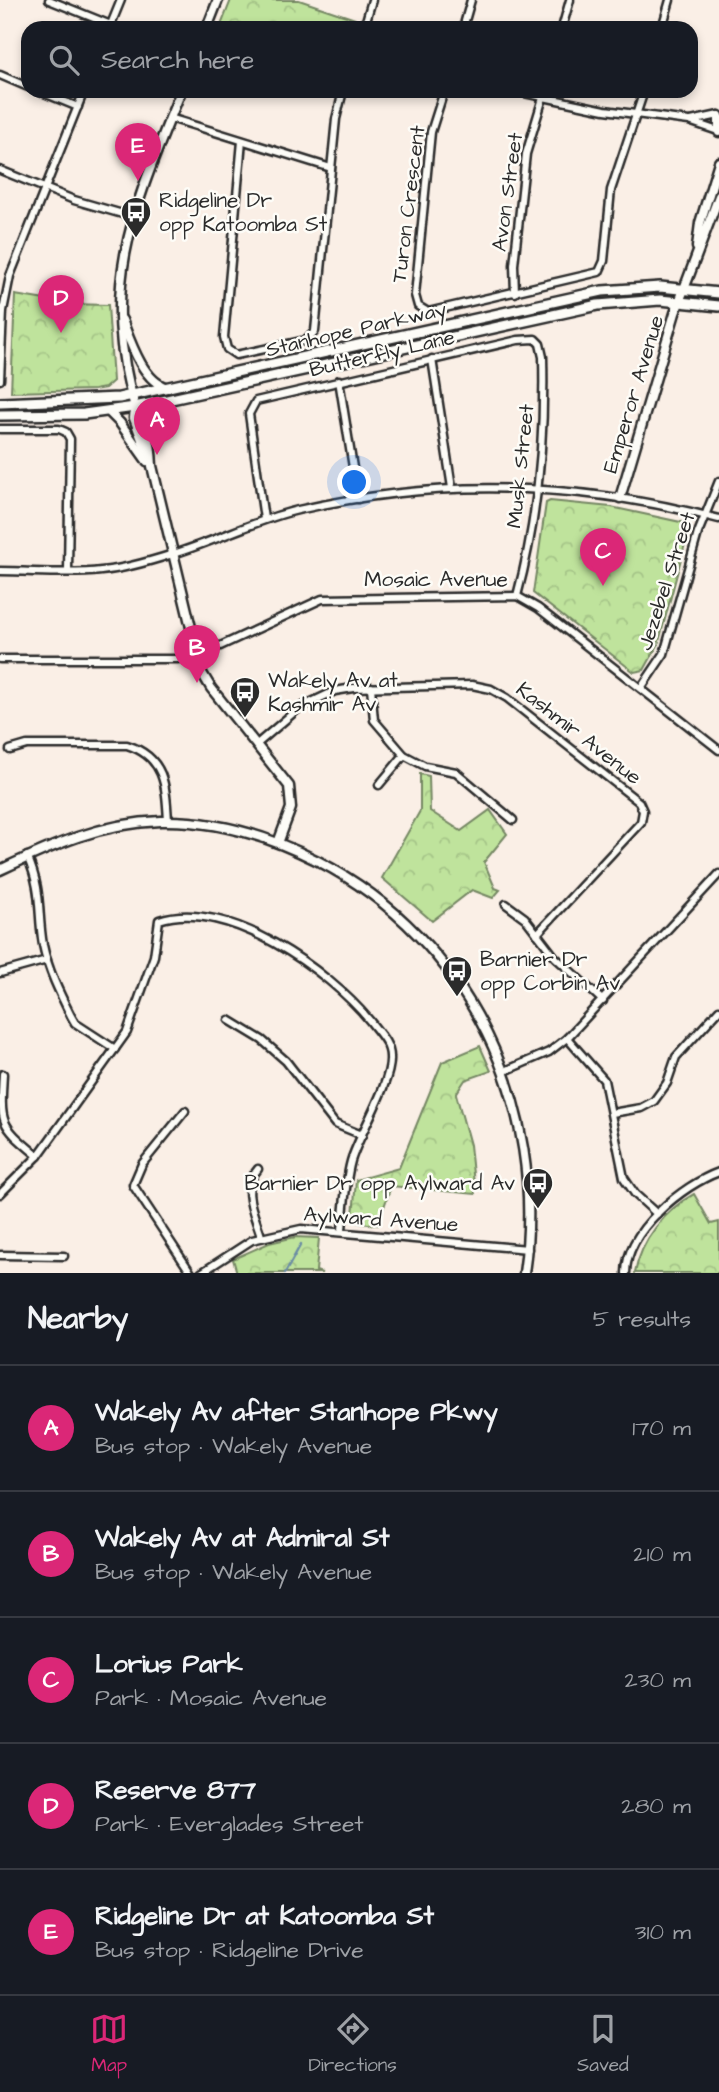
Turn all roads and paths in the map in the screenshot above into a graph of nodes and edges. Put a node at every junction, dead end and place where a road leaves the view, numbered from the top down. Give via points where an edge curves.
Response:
1 (49, 0) edge
2 (121, 0) edge
3 (218, 0) edge
4 (372, 0) edge
5 (471, 0) edge
6 (570, 0) edge
7 (670, 0) edge
8 (98, 21) edge
9 (112, 21) edge
10 (210, 21) edge
11 (366, 21) edge
12 (465, 21) edge
13 (564, 21) edge
14 (664, 21) edge
15 (0, 75) edge
16 (21, 84) edge
17 (56, 98) edge
18 (81, 98) edge
19 (178, 98) edge
20 (341, 98) edge
21 (442, 98) edge
22 (543, 98) edge
23 (562, 98) edge
24 (642, 98) edge
25 (78, 107) junction
26 (636, 115) junction
27 (719, 115) edge
28 (170, 118) junction
29 (689, 121) junction
30 (719, 131) edge
31 (242, 141) junction
32 (719, 162) edge
33 (331, 168) junction
34 (0, 170) edge
35 (45, 188) junction
36 (718, 202) edge
37 (133, 217) junction
38 (697, 252) junction
39 (684, 288) junction
40 (515, 293) junction
41 (719, 293) edge
42 (680, 301) junction
43 (719, 306) edge
44 (118, 311) junction
45 (537, 340) joint
46 (432, 359) junction
47 (0, 380) edge
48 (339, 380) junction
49 (171, 388) junction
50 (132, 396) junction
51 (0, 403) edge
52 (135, 407) junction
53 (108, 411) junction
54 (0, 415) edge
55 (0, 429) edge
56 (152, 466) junction
57 (719, 481) edge
58 (452, 488) junction
59 (538, 488) junction
60 (620, 498) junction
61 (358, 499) junction
62 (705, 515) junction
63 (264, 519) junction
64 (719, 519) edge
65 (173, 554) junction
66 (0, 571) edge
67 (68, 571) junction
68 (517, 596) junction
69 (197, 656) junction
70 (0, 659) edge
71 (371, 687) junction
72 (641, 688) junction
73 (719, 737) edge
74 (257, 744) junction
75 (716, 747) edge
76 (10, 750) dead end
77 (404, 755) junction
78 (379, 785) dead end
79 (513, 820) dead end
80 (168, 821) junction
81 (278, 843) junction
82 (27, 856) junction
83 (0, 870) edge
84 (719, 874) edge
85 (506, 904) dead end
86 (537, 934) junction
87 (47, 960) junction
88 (0, 974) edge
89 (603, 1001) junction
90 (719, 1010) edge
91 (229, 1020) dead end
92 (567, 1038) junction
93 (115, 1049) junction
94 (505, 1071) junction
95 (2, 1074) dead end
96 (185, 1111) dead end
97 (612, 1113) junction
98 (362, 1135) junction
99 (38, 1156) junction
100 (258, 1169) dead end
101 (719, 1172) edge
102 (0, 1194) edge
103 (657, 1214) junction
104 (342, 1230) junction
105 (261, 1236) junction
106 (528, 1249) junction
107 (0, 1255) edge
108 (64, 1256) dead end
109 (191, 1273) edge
110 (201, 1273) edge
111 (524, 1273) edge
112 (625, 1273) edge

1 - 8 street
2 - 9 street
3 - 10 street
4 - 11 street
5 - 12 street
6 - 13 street
7 - 14 street
15 - 16 street
17 - 25 street
18 - 25 street
19 - 28 street
20 - 33 street
21 - 40 street, Turon Crescent via 430,143 416,303 433,312
22 - 40 street, Avon Street via 526,154
23 - 26 street
24 - 26 street
25 - 35 street
26 - 29 street
26 - 40 street, Turon Crescent via 611,190 600,270
27 - 29 street
27 - 30 street
28 - 31 street
28 - 37 street
29 - 30 street
31 - 33 street
31 - 33 street via 224,337 232,354 307,340 314,334
32 - 38 street via 700,223
34 - 35 street
35 - 37 street
35 - 47 street via 6,291
36 - 38 street
37 - 44 street
38 - 39 street, Emperor Avenue
39 - 41 main road, Stanhope Parkway
39 - 42 street, Emperor Avenue
39 - 49 main road, Stanhope Parkway via 602,291
42 - 43 main road, Stanhope Parkway
42 - 52 main road, Stanhope Parkway via 633,301 573,310
42 - 60 street, Emperor Avenue
44 - 49 street via 146,369 159,386
44 - 50 street
45 - 46 street, Butterfly Lane
45 - 59 street, Musk Street via 543,350 544,379
46 - 48 street, Butterfly Lane
46 - 58 street
48 - 61 street
48 - 63 street, Butterfly Lane via 256,401 250,407
49 - 50 main road, Stanhope Parkway
50 - 51 main road, Stanhope Parkway
50 - 52 street
52 - 53 main road, Stanhope Parkway
52 - 56 street via 142,446
53 - 54 main road, Stanhope Parkway
53 - 56 street
55 - 67 street via 59,429 70,439
56 - 65 street
57 - 62 street, Jezebel Street
58 - 59 street
58 - 61 street
59 - 60 street
59 - 68 street, Musk Street
60 - 62 street
61 - 63 street
62 - 64 street
62 - 72 street, Jezebel Street via 664,654
63 - 65 street
65 - 67 street via 101,572
65 - 69 street
66 - 67 street
68 - 69 street, Mosaic Avenue via 322,599
68 - 72 street, Mosaic Avenue
69 - 70 street, Mosaic Avenue
69 - 74 street via 211,688
71 - 74 street, Kashmir Avenue via 344,689 306,704
71 - 77 street via 374,720
71 - 86 street, Kashmir Avenue via 472,685 491,689 642,806 641,822
72 - 75 street, Mosaic Avenue
73 - 75 street
74 - 81 street via 291,792 291,808
76 - 80 street via 27,746 127,746 141,750 161,769
77 - 78 street
77 - 79 street via 418,764 456,772
80 - 81 street via 224,827
80 - 82 street via 98,829
81 - 94 street via 352,881 411,928 466,996
82 - 83 street
82 - 87 street via 38,882
84 - 89 street
85 - 86 street
86 - 89 street
87 - 88 street
87 - 93 street via 75,1023
89 - 92 street
90 - 97 street via 676,1056 659,1096 641,1108
91 - 98 street via 286,1061 335,1124
92 - 94 street via 549,1052
92 - 97 street via 604,1080
93 - 98 street via 130,1025 149,973 159,920 205,918 240,928 305,961 345,994 384,1038 390,1063
93 - 99 street
94 - 106 street via 525,1153
95 - 99 street via 2,1122
96 - 109 street via 142,1164 133,1185
97 - 103 street via 624,1178
98 - 104 street via 351,1163
99 - 102 street
100 - 105 street via 248,1191
101 - 103 street via 681,1192
103 - 112 street via 627,1261
104 - 105 street, Aylward Avenue via 301,1228
104 - 106 street, Aylward Avenue
105 - 110 street, Aylward Avenue
106 - 111 street
107 - 108 street

